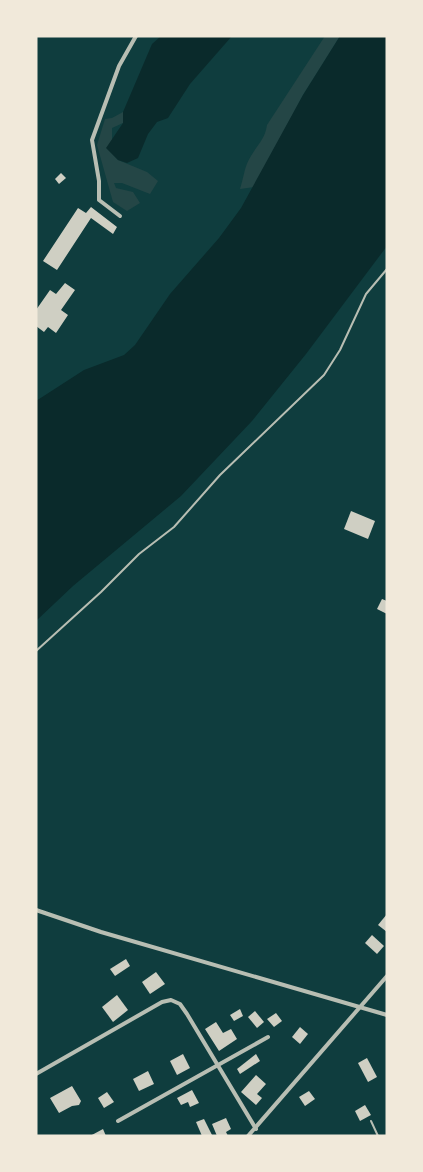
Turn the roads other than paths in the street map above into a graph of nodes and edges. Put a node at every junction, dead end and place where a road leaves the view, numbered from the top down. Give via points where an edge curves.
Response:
1 (136, 36) edge
2 (120, 216) dead end
3 (387, 269) edge
4 (36, 651) edge
5 (36, 910) edge
6 (387, 976) edge
7 (358, 1007) junction
8 (387, 1015) edge
9 (268, 1037) dead end
10 (218, 1066) junction
11 (36, 1074) edge
12 (118, 1121) dead end
13 (372, 1122) dead end
14 (256, 1129) junction
15 (248, 1136) edge
16 (378, 1136) edge

1 - 2 street via 119,66 92,140 99,200
3 - 4 lane via 366,294 340,350 324,375 220,475 174,527 138,554
5 - 7 street
6 - 7 street
7 - 8 street
7 - 14 street
9 - 10 street
10 - 11 street via 188,1014 180,1004 171,1000 162,1002
10 - 12 street
10 - 14 street
13 - 16 lane
14 - 15 street

